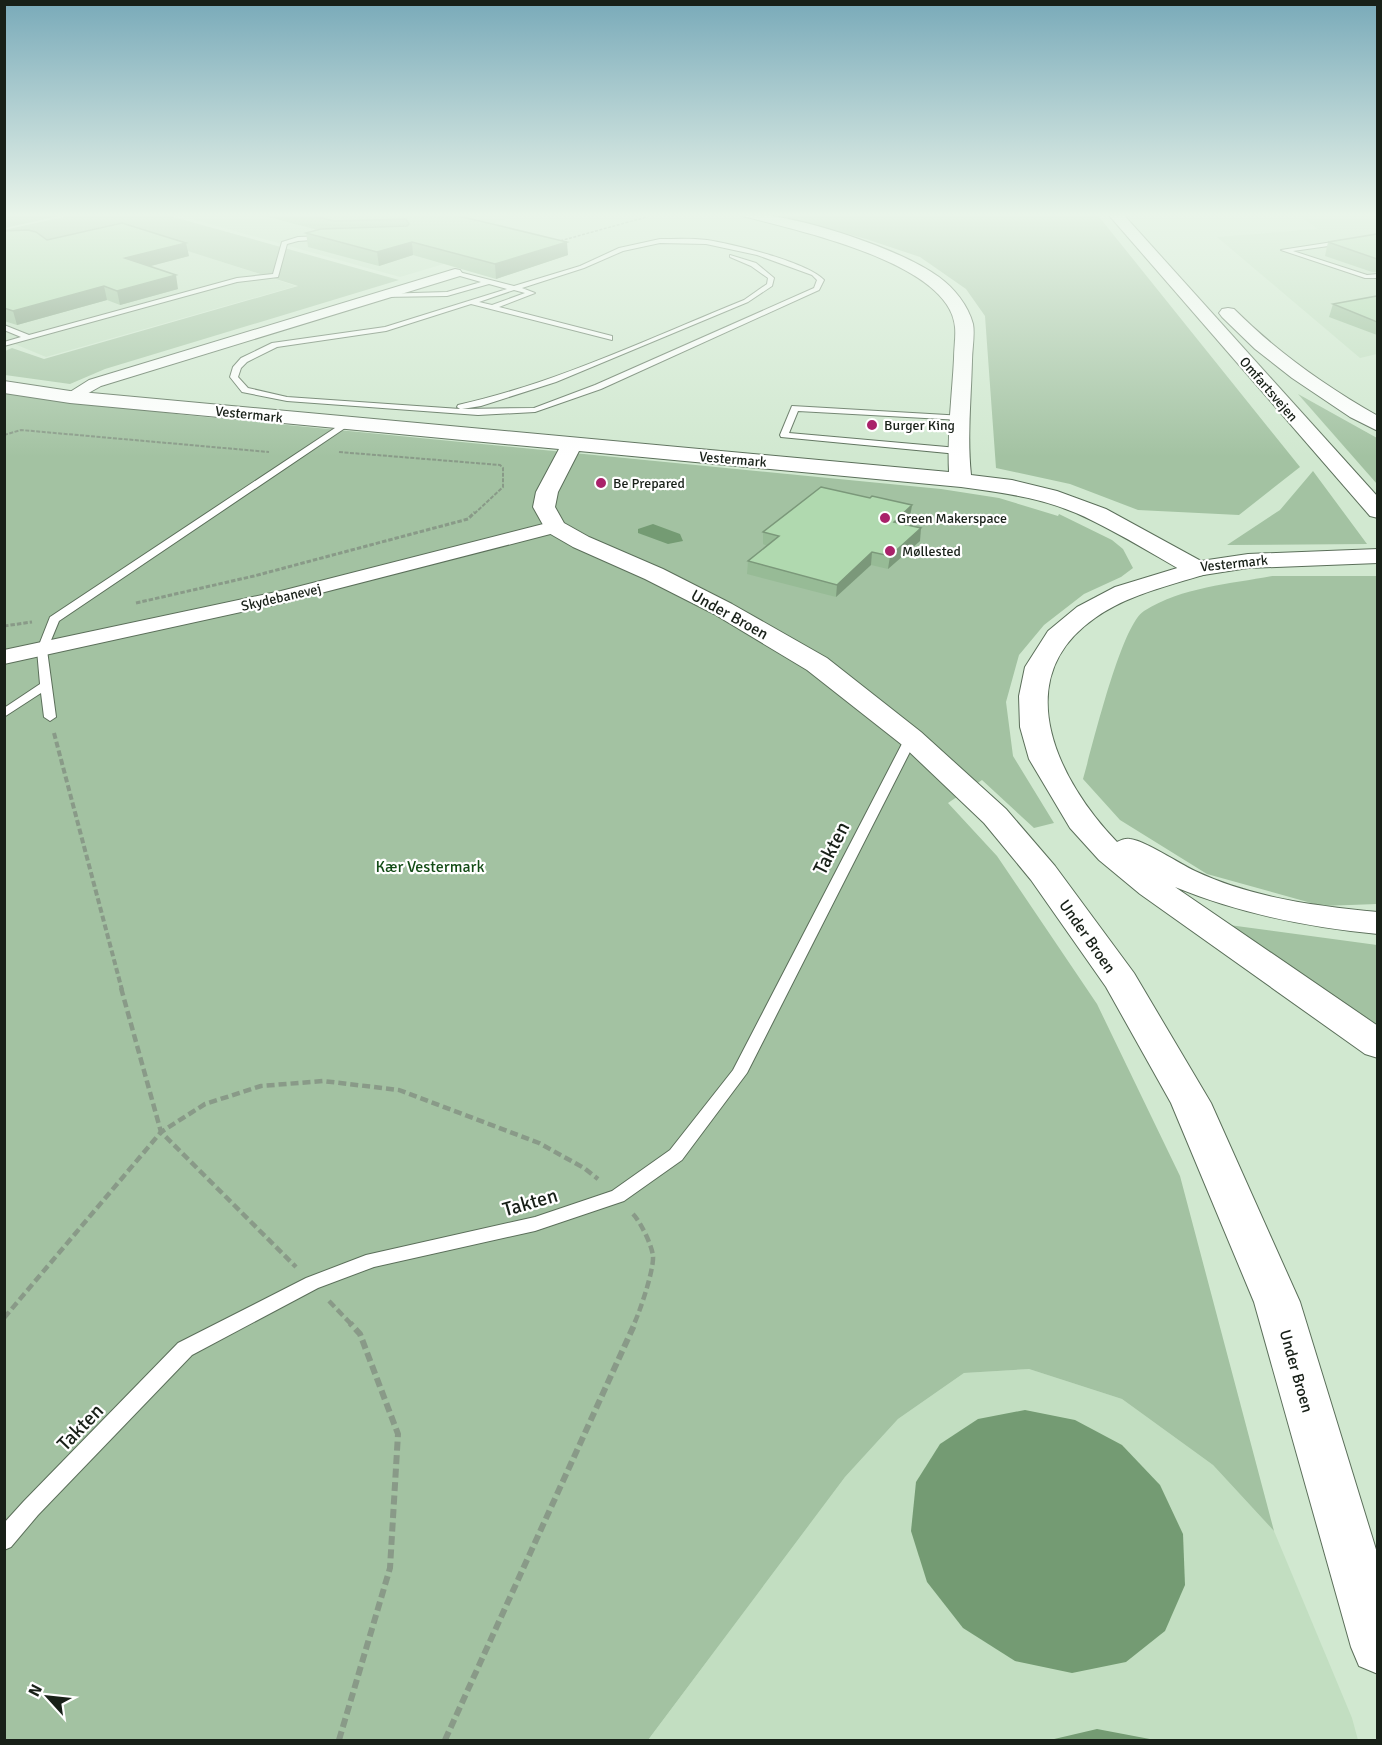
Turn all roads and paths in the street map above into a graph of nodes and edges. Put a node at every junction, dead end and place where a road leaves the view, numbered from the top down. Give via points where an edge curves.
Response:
1 (184, 294) edge
2 (419, 294) edge
3 (496, 294) edge
4 (528, 294) edge
5 (756, 294) edge
6 (806, 294) edge
7 (950, 294) edge
8 (1186, 294) edge
9 (1209, 294) edge
10 (382, 295) joint
11 (471, 302) junction
12 (491, 308) junction
13 (4, 327) edge
14 (27, 337) junction
15 (609, 338) dead end
16 (4, 344) edge
17 (4, 387) edge
18 (70, 397) junction
19 (438, 411) junction
20 (961, 418) junction
21 (347, 423) junction
22 (1377, 424) edge
23 (4, 435) edge
24 (572, 444) junction
25 (958, 451) junction
26 (304, 452) junction
27 (1331, 458) junction
28 (961, 480) junction
29 (1377, 511) edge
30 (555, 527) junction
31 (1377, 533) edge
32 (1377, 556) edge
33 (1197, 569) junction
34 (125, 605) dead end
35 (54, 619) junction
36 (4, 626) edge
37 (42, 650) junction
38 (4, 657) edge
39 (46, 685) junction
40 (4, 714) edge
41 (50, 717) joint
42 (911, 738) junction
43 (1064, 793) junction
44 (1377, 923) edge
45 (1377, 1045) edge
46 (161, 1132) junction
47 (618, 1196) junction
48 (312, 1283) junction
49 (4, 1318) edge
50 (4, 1540) edge
51 (1377, 1647) edge
52 (339, 1740) edge
53 (445, 1740) edge

1 - 14 lane
2 - 10 lane
3 - 11 lane
4 - 12 lane
5 - 19 lane via 553,380 478,404
6 - 19 lane via 562,402 509,413
7 - 20 main road via 964,322
8 - 27 main road, Omfartsvejen
9 - 22 main road via 1303,378
10 - 18 street via 95,383
11 - 12 lane
11 - 19 lane via 386,329 275,345 244,360 234,377 245,390 287,399
12 - 15 lane
13 - 14 lane
14 - 16 lane
17 - 18 main road, Vestermark
18 - 21 main road, Vestermark
20 - 25 main road
20 - 25 lane via 795,408 784,435
21 - 24 main road, Vestermark
21 - 26 lane
23 - 26 path via 21,430
24 - 28 main road, Vestermark
24 - 30 main road via 547,492 544,507
25 - 28 main road
26 - 34 path via 500,465 503,487 468,519 254,576
26 - 35 lane
27 - 29 main road, Omfartsvejen
27 - 31 main road
28 - 33 main road, Vestermark via 1059,499 1098,514
30 - 37 street, Skydebanevej via 282,597
30 - 42 main road, Under Broen via 723,609 789,647 817,664
32 - 33 main road, Vestermark via 1248,561
33 - 43 main road via 1124,592 1086,612 1057,637 1039,667 1033,696 1034,727 1044,759
35 - 36 path
35 - 37 lane
37 - 38 street, Skydebanevej
37 - 39 lane
39 - 40 lane
39 - 41 lane
41 - 46 path
42 - 47 lane, Takten via 740,1073 676,1155
42 - 51 main road, Under Broen via 995,816 1043,873 1121,982 1191,1103 1277,1302
43 - 44 main road via 1101,829 1144,858 1198,885 1259,905 1324,919
43 - 45 main road via 1086,828 1152,887
46 - 47 path via 205,1104 261,1086 323,1081 399,1090 539,1143 584,1168
46 - 48 path
46 - 49 path
47 - 48 lane, Takten via 535,1224 372,1260
47 - 53 path via 640,1221 653,1256 640,1311
48 - 50 lane, Takten via 185,1349
48 - 52 path via 360,1334 398,1434 390,1568

